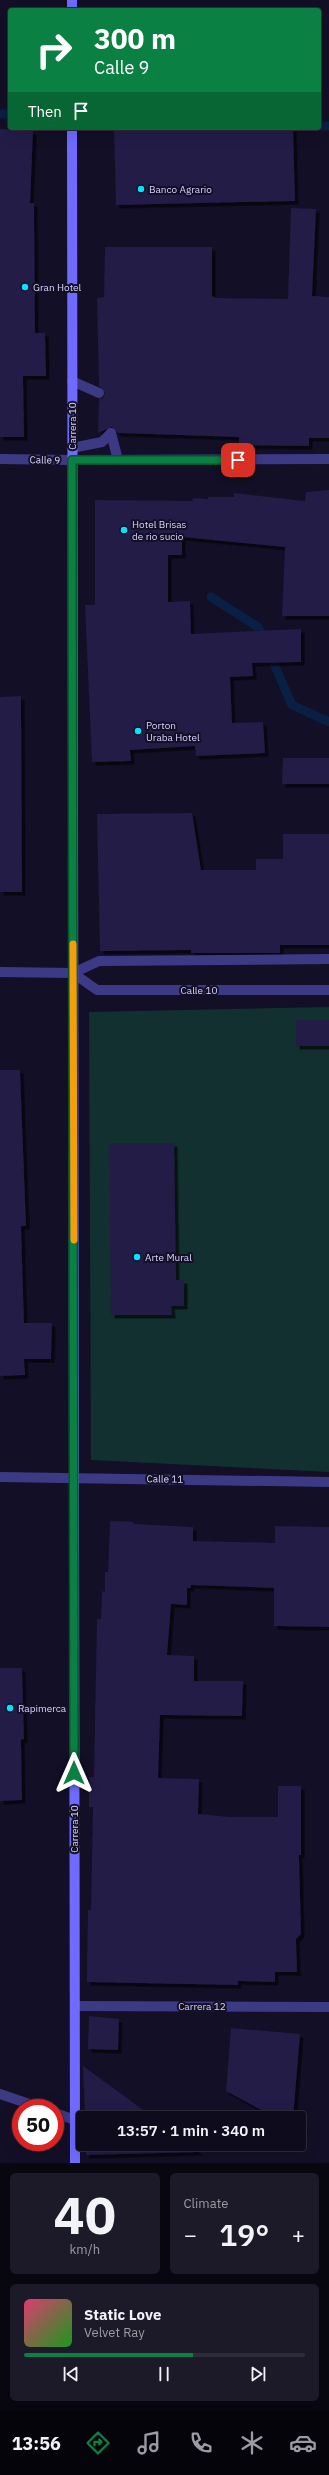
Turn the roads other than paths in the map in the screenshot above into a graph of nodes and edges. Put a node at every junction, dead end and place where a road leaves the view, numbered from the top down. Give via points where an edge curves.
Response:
1 (72, 130) edge
2 (72, 381) junction
3 (99, 393) dead end
4 (72, 448) junction
5 (0, 459) edge
6 (329, 459) edge
7 (72, 460) junction
8 (118, 460) junction
9 (329, 960) edge
10 (0, 972) edge
11 (73, 973) junction
12 (329, 990) edge
13 (0, 1477) edge
14 (74, 1477) junction
15 (329, 1482) edge
16 (75, 2006) junction
17 (329, 2007) edge
18 (0, 2094) edge
19 (15, 2099) edge
20 (64, 2116) edge
21 (75, 2120) junction
22 (75, 2163) edge

1 - 2 main road, Carrera 10
2 - 3 street
2 - 4 main road, Carrera 10
4 - 7 main road, Carrera 10
4 - 8 street via 102,442 111,434
5 - 7 street, Calle 9
6 - 8 street, Calle 9
7 - 8 street, Calle 9
7 - 11 main road, Carrera 10
9 - 11 street via 98,961
10 - 11 street
11 - 12 street, Calle 10 via 97,990
11 - 14 main road, Carrera 10
13 - 14 street, Calle 11
14 - 15 street, Calle 11
14 - 16 main road, Carrera 10
16 - 17 street, Carrera 12
16 - 21 main road, Carrera 10
18 - 19 street
20 - 21 street
21 - 22 main road, Carrera 10

